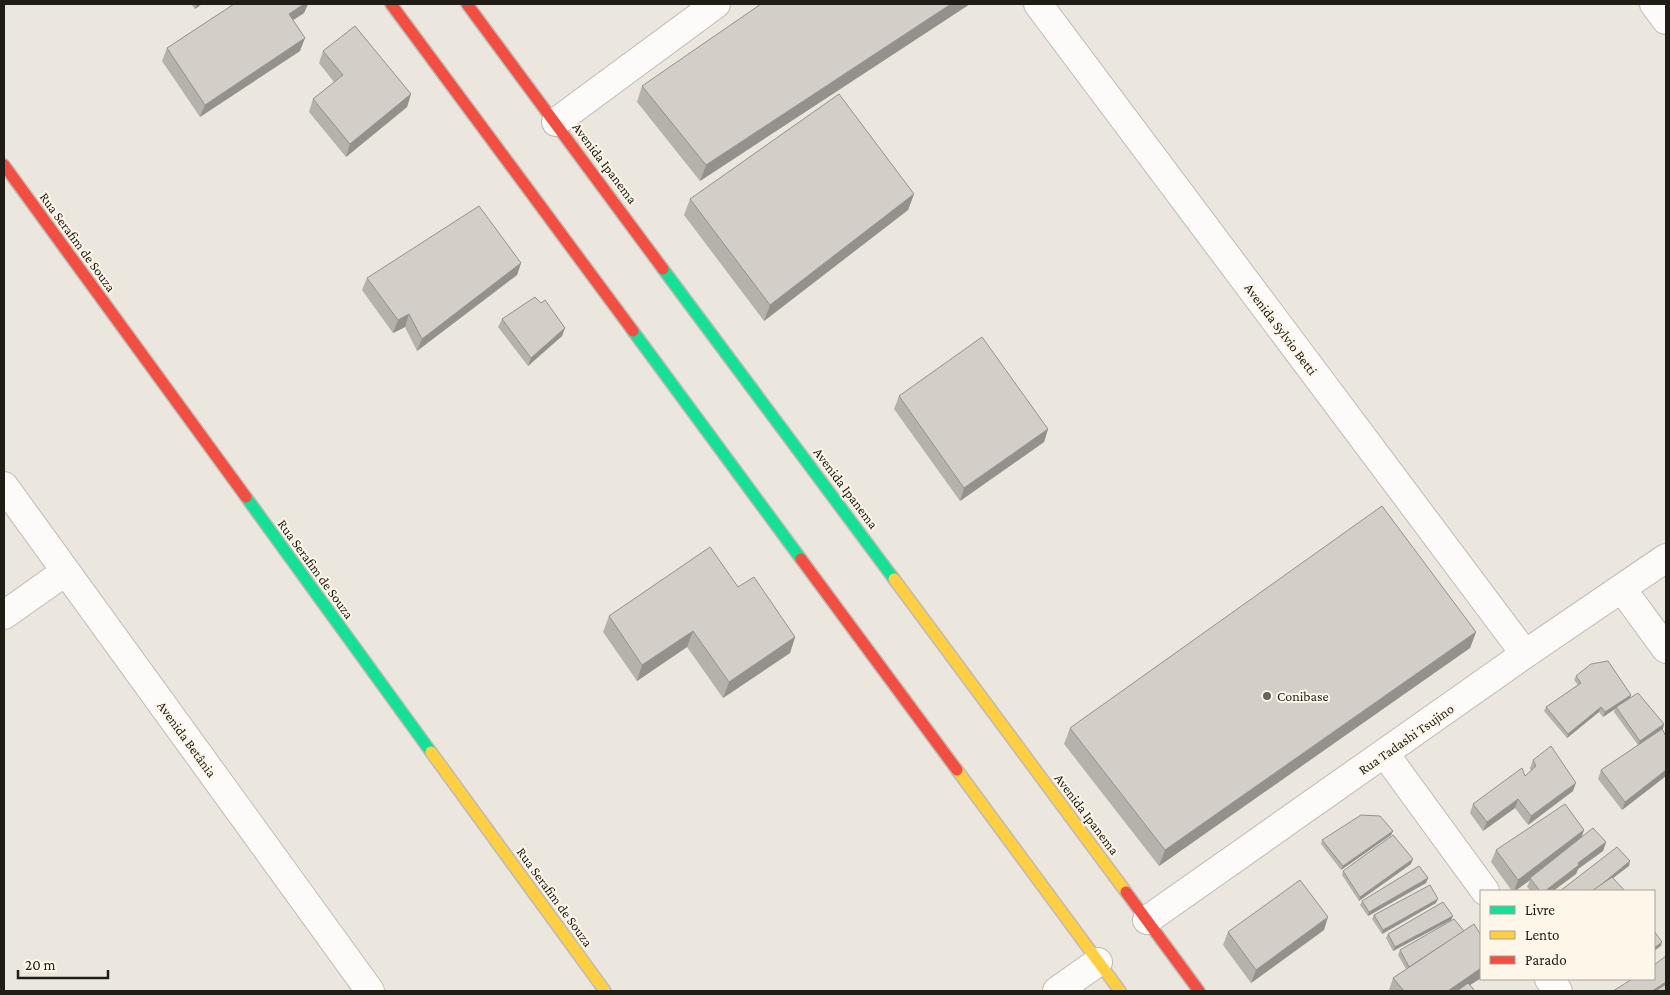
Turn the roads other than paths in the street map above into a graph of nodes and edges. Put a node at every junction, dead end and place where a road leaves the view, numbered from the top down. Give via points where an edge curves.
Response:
1 (391, 4) edge
2 (467, 4) edge
3 (716, 4) edge
4 (1038, 4) edge
5 (1654, 4) edge
6 (1666, 20) edge
7 (556, 122) junction
8 (4, 165) edge
9 (4, 486) edge
10 (1666, 558) edge
11 (65, 572) junction
12 (1622, 589) junction
13 (4, 615) edge
14 (1666, 649) edge
15 (1525, 654) junction
16 (1385, 754) junction
17 (1484, 890) edge
18 (1147, 920) junction
19 (1098, 962) junction
20 (1550, 980) edge
21 (370, 991) edge
22 (605, 991) edge
23 (1057, 991) edge
24 (1120, 991) edge
25 (1199, 991) edge
26 (1558, 991) edge

1 - 19 main road
2 - 7 main road, Avenida Ipanema
3 - 7 street
4 - 15 street, Avenida Sylvio Betti
5 - 6 street
7 - 18 main road, Avenida Ipanema
8 - 22 main road, Rua Serafim de Souza
9 - 11 street, Avenida Betânia
10 - 12 street, Rua Tadashi Tsujino
11 - 13 street
11 - 21 street, Avenida Betânia
12 - 14 street
12 - 15 street, Rua Tadashi Tsujino
15 - 16 street, Rua Tadashi Tsujino
16 - 17 street
16 - 18 street, Rua Tadashi Tsujino
18 - 25 main road, Avenida Ipanema
19 - 23 street
19 - 24 main road
20 - 26 street

